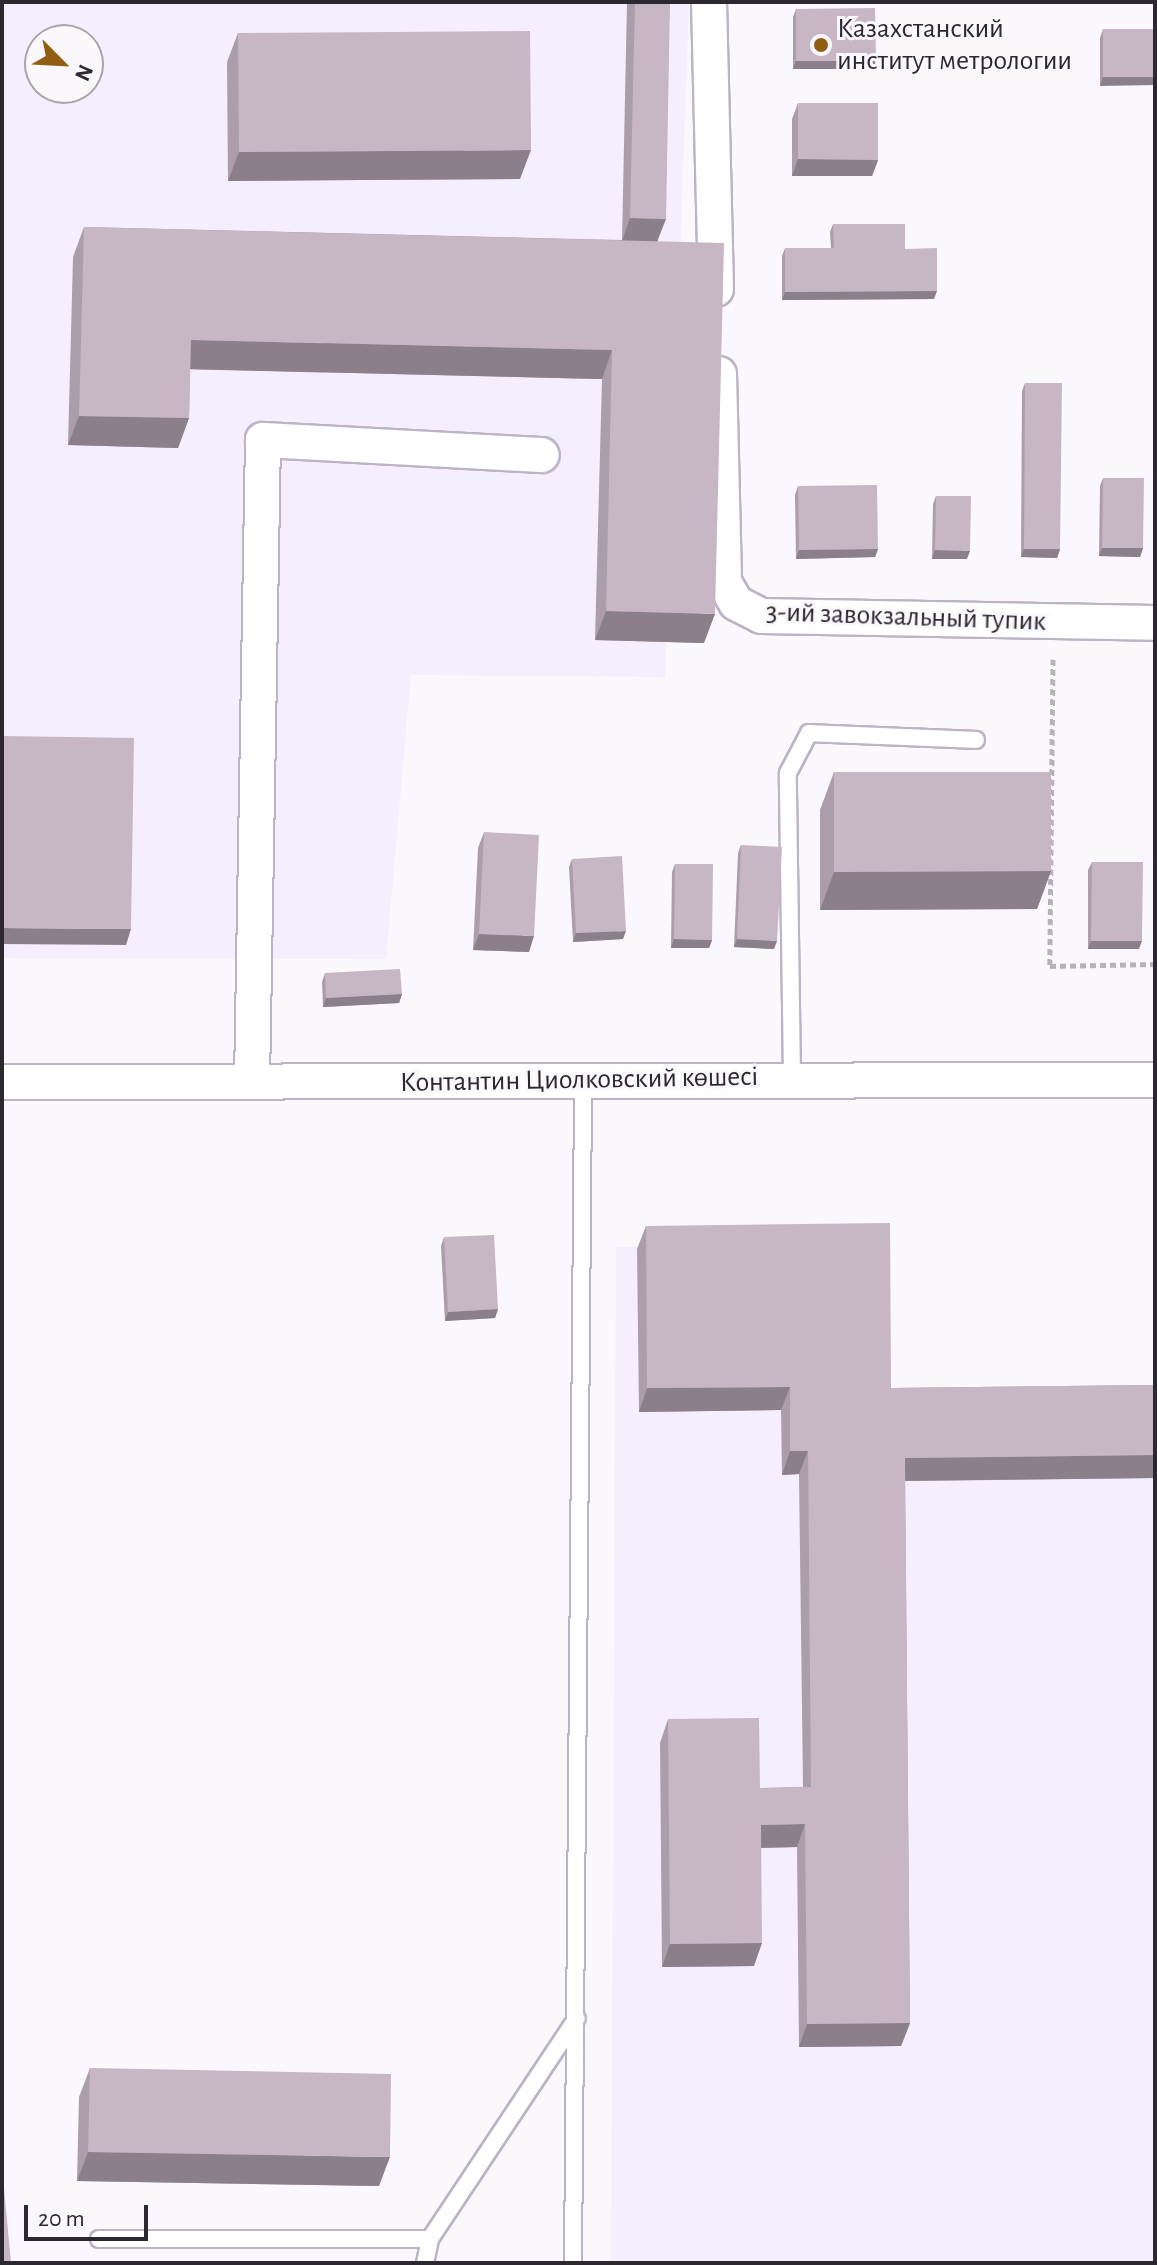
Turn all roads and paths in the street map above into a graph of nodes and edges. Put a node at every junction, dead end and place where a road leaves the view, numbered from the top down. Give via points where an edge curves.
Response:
1 (709, 2) edge
2 (542, 455) dead end
3 (1053, 622) junction
4 (1155, 623) edge
5 (976, 740) dead end
6 (1155, 964) edge
7 (792, 1077) junction
8 (1155, 1080) edge
9 (2, 1082) edge
10 (252, 1082) junction
11 (583, 1082) junction
12 (578, 2016) junction
13 (99, 2239) dead end
14 (430, 2239) junction
15 (425, 2263) edge
16 (573, 2263) edge

1 - 3 street, 3-ий завокзальный тупик via 724,582 736,603 761,616
2 - 10 street via 263,440
3 - 4 street, 3-ий завокзальный тупик
3 - 6 path via 1050,966
5 - 7 lane via 809,733 788,773
7 - 8 street, Контантин Циолковский көшесі
7 - 11 street, Контантин Циолковский көшесі
9 - 10 street, Контантин Циолковский көшесі
10 - 11 street, Контантин Циолковский көшесі
11 - 12 lane
12 - 14 lane
12 - 16 lane
13 - 14 lane
14 - 15 lane

